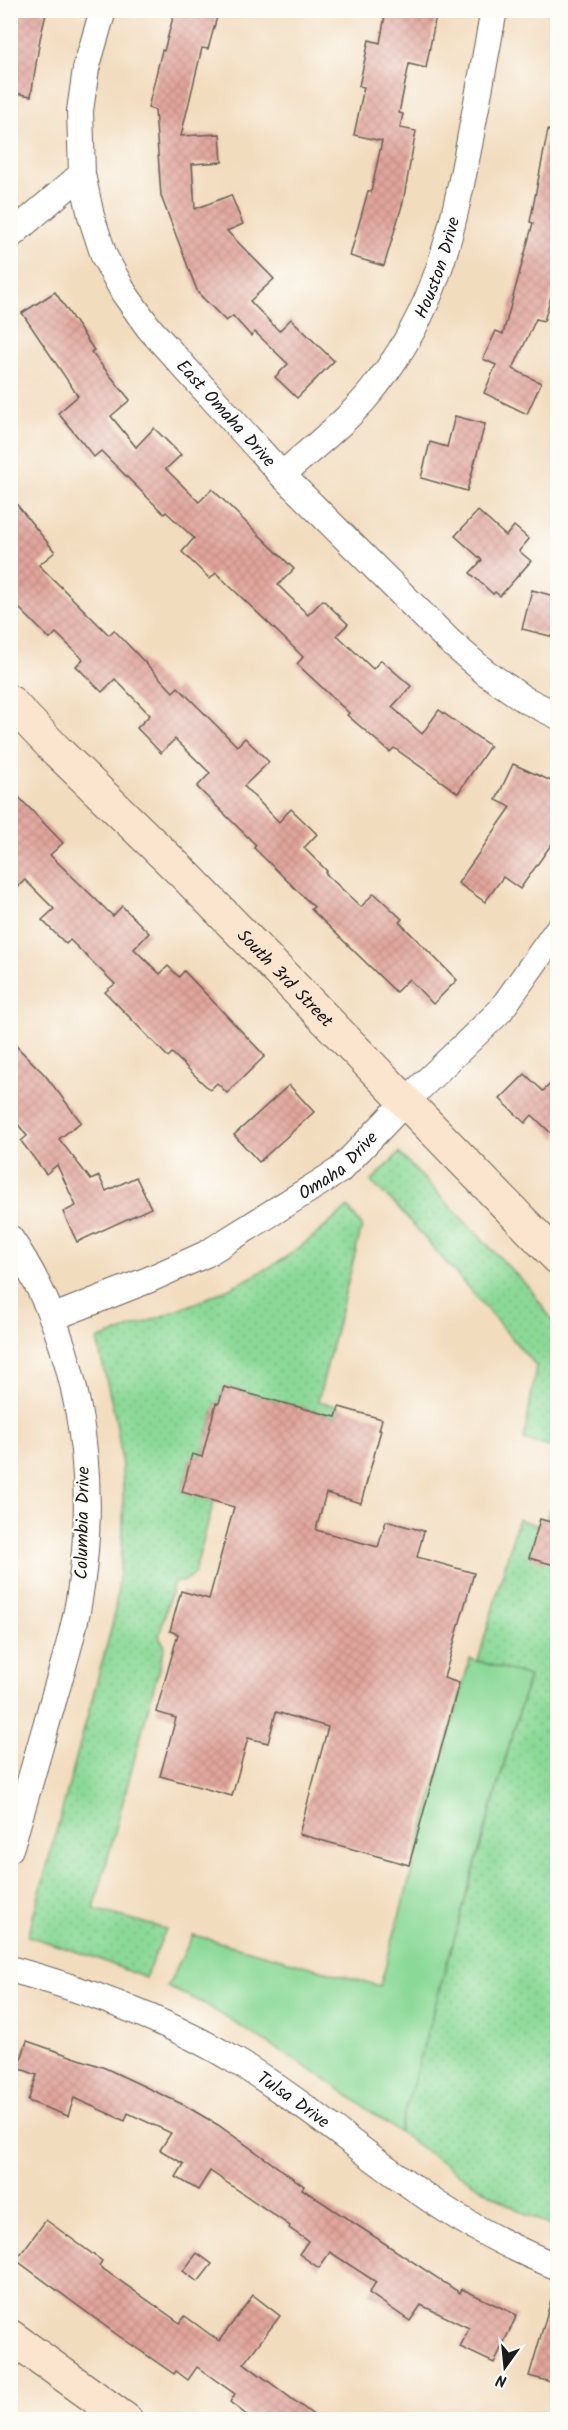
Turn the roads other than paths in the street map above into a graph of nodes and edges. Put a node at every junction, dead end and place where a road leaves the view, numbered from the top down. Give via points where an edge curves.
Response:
1 (103, 10) edge
2 (494, 10) edge
3 (82, 174) junction
4 (10, 236) edge
5 (282, 475) junction
6 (10, 702) edge
7 (558, 716) edge
8 (558, 929) edge
9 (405, 1102) junction
10 (10, 1238) edge
11 (558, 1258) edge
12 (54, 1317) junction
13 (10, 1849) edge
14 (10, 1969) edge
15 (558, 2267) edge
16 (10, 2336) edge
17 (126, 2420) edge

1 - 3 street, East Omaha Drive via 86,69 80,111
2 - 5 street, Houston Drive via 457,209 428,301 405,344 372,391
3 - 4 street
3 - 5 street, East Omaha Drive via 101,246 124,293 149,328
5 - 7 street, East Omaha Drive via 449,641 524,699
6 - 9 street, South 3rd Street
8 - 9 street, Omaha Drive via 500,1011
9 - 11 street, South 3rd Street
9 - 12 street, Omaha Drive via 340,1170 216,1248
10 - 12 street, Columbia Drive
12 - 13 street, Columbia Drive via 82,1442 85,1546 71,1638
14 - 15 street, Tulsa Drive via 103,1997 209,2046 272,2085 436,2203 500,2241
16 - 17 street

